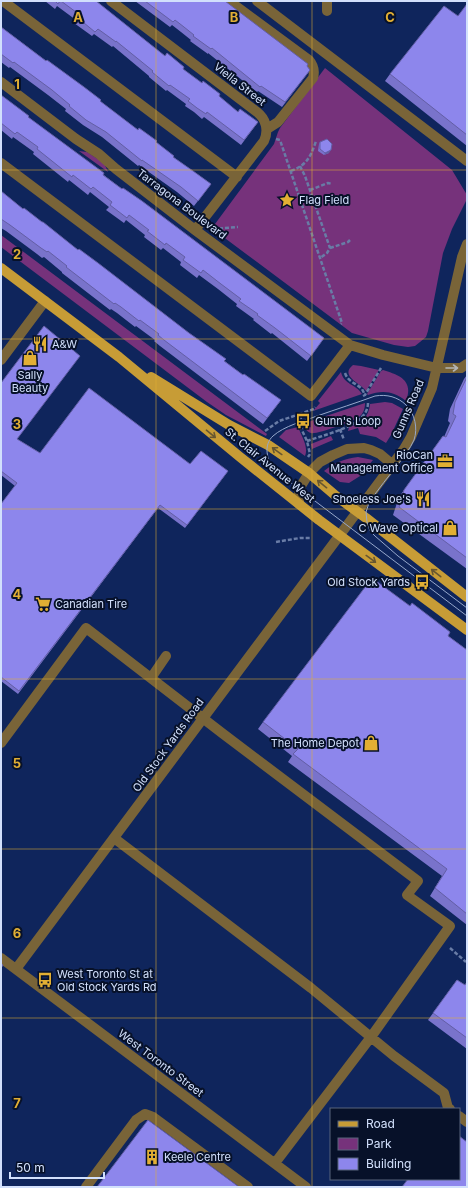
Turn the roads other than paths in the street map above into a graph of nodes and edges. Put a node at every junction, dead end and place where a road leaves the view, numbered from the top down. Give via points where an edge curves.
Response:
1 (3, 1) edge
2 (112, 1) edge
3 (229, 1) edge
4 (257, 1) edge
5 (1, 82) edge
6 (267, 129) junction
7 (467, 161) edge
8 (1, 163) edge
9 (236, 177) junction
10 (195, 230) junction
11 (467, 244) edge
12 (1, 268) edge
13 (45, 301) junction
14 (350, 345) junction
15 (119, 357) junction
16 (1, 360) edge
17 (467, 364) edge
18 (437, 368) junction
19 (393, 465) junction
20 (309, 474) junction
21 (299, 504) junction
22 (358, 512) junction
23 (340, 536) junction
24 (467, 597) edge
25 (467, 630) edge
26 (166, 656) dead end
27 (150, 678) junction
28 (203, 718) junction
29 (1, 743) edge
30 (114, 838) junction
31 (1, 958) edge
32 (16, 969) junction
33 (371, 1037) junction
34 (448, 1108) edge
35 (275, 1163) junction
36 (86, 1187) edge
37 (248, 1187) edge
38 (306, 1187) edge

1 - 9 street
2 - 6 street, Viella Street via 257,112
3 - 6 street via 309,60 314,69 313,78 278,122
4 - 7 street
5 - 10 street, Tarragona Boulevard via 99,154
6 - 9 street via 264,141
8 - 14 street via 311,396
9 - 10 street
10 - 14 street, Tarragona Boulevard
11 - 18 street, Gunns Road
12 - 13 main road, St. Clair Avenue West
13 - 15 main road, St. Clair Avenue West
13 - 16 street
14 - 18 street, Gunns Road
20 -> 15 main road, St. Clair Avenue West via 268,445 229,425
15 -> 21 main road, St. Clair Avenue West
18 -> 17 street via 461,368
18 - 19 street, Gunns Road via 416,428
19 - 20 street via 371,450 347,449 320,462
19 - 22 street, Gunns Road
20 - 21 street via 299,489
22 -> 20 main road, St. Clair Avenue West
21 - 23 main road, St. Clair Avenue West
22 - 23 street, Gunns Road
24 -> 22 main road, St. Clair Avenue West
23 -> 25 main road, St. Clair Avenue West
23 - 28 street, Old Stock Yards Road
26 - 27 street
27 - 28 street
27 - 29 street via 86,628
28 - 30 street, Old Stock Yards Road
28 - 33 street via 418,881 407,895 450,926
30 - 32 street, Old Stock Yards Road
30 - 33 street via 311,988
31 - 32 street, West Toronto Street
32 - 35 street, West Toronto Street
33 - 34 street via 444,1093
33 - 35 street
35 - 38 street, West Toronto Street
36 - 37 street via 136,1120 145,1114 153,1117

